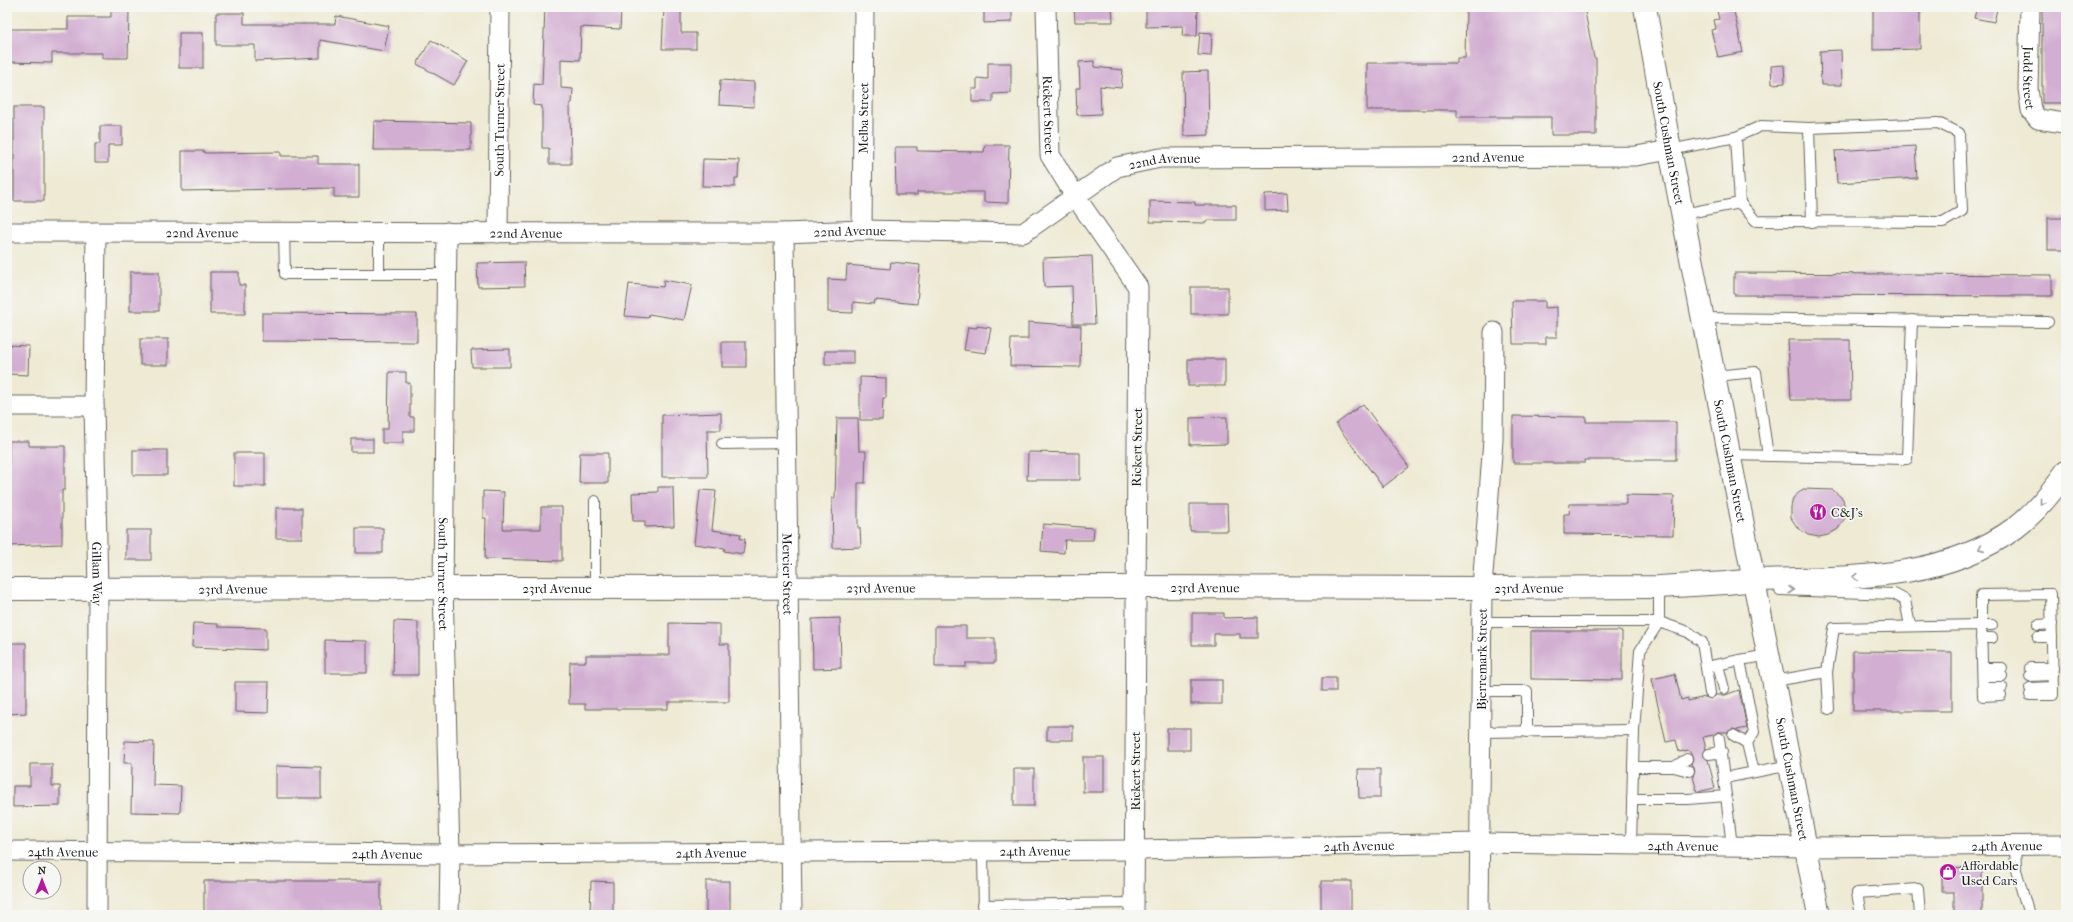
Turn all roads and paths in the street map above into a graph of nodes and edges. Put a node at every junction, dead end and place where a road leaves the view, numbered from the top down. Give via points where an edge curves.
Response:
1 (500, 7) edge
2 (864, 7) edge
3 (1046, 7) edge
4 (1645, 7) edge
5 (2030, 7) edge
6 (2064, 123) dead end
7 (1809, 128) junction
8 (1736, 137) junction
9 (1670, 150) junction
10 (1075, 196) junction
11 (1740, 203) junction
12 (1683, 214) junction
13 (1812, 222) junction
14 (862, 230) junction
15 (7, 232) edge
16 (96, 232) junction
17 (284, 232) junction
18 (379, 232) junction
19 (447, 232) junction
20 (498, 232) junction
21 (784, 232) junction
22 (379, 274) junction
23 (446, 274) junction
24 (1704, 318) junction
25 (1912, 320) junction
26 (2048, 322) dead end
27 (1494, 332) dead end
28 (1715, 376) junction
29 (7, 406) edge
30 (94, 406) junction
31 (787, 443) junction
32 (722, 444) dead end
33 (1731, 455) junction
34 (1768, 456) junction
35 (2066, 472) edge
36 (595, 501) dead end
37 (1755, 580) junction
38 (1659, 586) junction
39 (1135, 587) junction
40 (443, 588) junction
41 (595, 588) junction
42 (1482, 588) junction
43 (7, 589) edge
44 (98, 589) junction
45 (789, 589) junction
46 (1482, 622) junction
47 (1658, 622) junction
48 (2052, 624) junction
49 (1981, 625) junction
50 (1992, 625) dead end
51 (2038, 625) dead end
52 (1910, 626) junction
53 (2038, 637) dead end
54 (2052, 637) junction
55 (1981, 638) junction
56 (1992, 638) dead end
57 (1769, 655) junction
58 (1740, 660) junction
59 (1718, 664) junction
60 (1706, 667) junction
61 (1828, 672) junction
62 (1983, 672) junction
63 (2002, 672) dead end
64 (2030, 672) dead end
65 (2053, 672) junction
66 (1774, 681) junction
67 (1724, 689) dead end
68 (1481, 691) junction
69 (2002, 691) dead end
70 (2030, 691) dead end
71 (1710, 693) dead end
72 (1829, 709) dead end
73 (1634, 730) junction
74 (1480, 732) junction
75 (1527, 732) junction
76 (1733, 735) dead end
77 (1719, 738) dead end
78 (1747, 743) junction
79 (1722, 752) junction
80 (1709, 754) dead end
81 (1688, 759) dead end
82 (1791, 765) junction
83 (1634, 767) junction
84 (1674, 767) junction
85 (1689, 770) dead end
86 (1754, 772) junction
87 (1724, 778) junction
88 (1726, 796) junction
89 (1632, 799) junction
90 (1479, 843) junction
91 (1631, 844) junction
92 (2015, 845) junction
93 (2062, 845) dead end
94 (1732, 846) junction
95 (1806, 847) junction
96 (1136, 850) junction
97 (7, 851) edge
98 (97, 851) junction
99 (983, 851) junction
100 (792, 852) junction
101 (450, 854) junction
102 (1134, 909) edge
103 (984, 910) edge
104 (97, 915) edge
105 (449, 915) edge
106 (792, 915) edge
107 (1479, 915) edge
108 (1819, 915) edge
109 (1861, 915) edge
110 (1920, 915) edge
111 (2029, 915) edge

1 - 20 street, South Turner Street
2 - 14 street, Melba Street
3 - 10 street, Rickert Street via 1050,155
4 - 9 main road, South Cushman Street
5 - 6 street, Judd Street via 2028,89 2031,110 2038,119
7 - 8 lane via 1761,126
7 - 13 lane
7 - 13 lane via 1938,123 1958,133 1962,211 1943,222
8 - 9 lane
8 - 11 lane
9 - 10 street, 22nd Avenue via 1636,156 1160,158 1117,167
9 - 12 main road, South Cushman Street
10 - 14 street, 22nd Avenue via 1023,233
10 - 39 street, Rickert Street via 1138,287
11 - 12 lane
11 - 13 lane via 1756,221
12 - 24 main road, South Cushman Street
14 - 21 street, 22nd Avenue
15 - 16 street, 22nd Avenue
16 - 17 street, 22nd Avenue
16 - 30 street, Gillam Way
17 - 18 street, 22nd Avenue
17 - 22 lane via 285,274
18 - 19 street, 22nd Avenue
18 - 22 lane
19 - 20 street, 22nd Avenue
19 - 23 street, South Turner Street
20 - 21 street, 22nd Avenue
21 - 31 street, Mercier Street
22 - 23 lane
23 - 40 street, South Turner Street
24 - 25 lane
24 - 28 main road, South Cushman Street
25 - 26 lane
25 - 34 lane via 1907,459
27 - 42 street, Bjerremark Street via 1493,440
28 - 33 main road, South Cushman Street
28 - 34 lane via 1756,372
29 - 30 street
30 - 44 street, Gillam Way
31 - 32 lane
31 - 45 street, Mercier Street
33 - 34 lane
33 - 37 main road, South Cushman Street
35 -> 37 main road, 23rd Avenue via 2036,509 2015,528 1986,546 1951,560 1915,570 1871,576
36 - 41 lane
37 - 38 main road, 23rd Avenue
37 -> 52 lane via 1779,590 1894,594 1905,600
37 - 57 main road, South Cushman Street
38 - 42 main road, 23rd Avenue
38 - 47 lane
39 - 42 main road, 23rd Avenue
39 - 45 main road, 23rd Avenue
39 - 96 street, Rickert Street
40 - 41 main road, 23rd Avenue
40 - 44 main road, 23rd Avenue
40 - 101 street, South Turner Street
41 - 45 main road, 23rd Avenue
42 - 46 street, Bjerremark Street
43 - 44 main road, 23rd Avenue
44 - 98 street, Gillam Way
45 - 100 street, Mercier Street
46 - 47 lane
46 - 68 street, Bjerremark Street
47 - 60 lane via 1688,632 1702,642
47 - 73 lane via 1640,651
48 - 49 lane via 2051,594 1980,595
48 - 51 lane
48 - 54 lane
49 - 50 lane
49 - 52 lane
49 - 55 lane
52 - 61 lane via 1834,628
53 - 54 lane
54 - 65 lane
55 - 56 lane
55 - 62 lane
57 - 58 lane
57 - 66 main road, South Cushman Street
58 - 59 lane
58 - 78 lane via 1754,732
59 - 60 lane
59 - 67 lane
60 - 71 lane
61 - 66 lane
61 - 72 lane
62 - 63 lane
62 - 69 lane via 1983,696
64 - 65 lane
65 - 70 lane via 2053,695
66 - 82 main road, South Cushman Street
68 - 74 street, Bjerremark Street
68 - 75 lane via 1527,691
73 - 75 lane
73 - 83 lane
74 - 75 lane
74 - 90 street, Bjerremark Street
76 - 78 lane
77 - 79 lane
78 - 86 lane
79 - 80 lane
79 - 87 lane via 1718,766
81 - 84 lane
82 - 86 lane
82 - 95 main road, South Cushman Street
83 - 84 lane
83 - 89 lane
84 - 85 lane
86 - 87 lane
87 - 88 lane
88 - 89 lane
88 - 94 lane
89 - 91 lane
90 - 91 street, 24th Avenue
90 - 96 street, 24th Avenue
90 - 107 street, Bjerremark Street
91 - 94 street, 24th Avenue
92 - 93 street, 24th Avenue
92 - 95 street, 24th Avenue
92 - 111 lane via 2016,870
94 - 95 street, 24th Avenue
95 - 108 main road, South Cushman Street
96 - 99 street, 24th Avenue
96 - 102 street, Rickert Street
97 - 98 street, 24th Avenue
98 - 101 street, 24th Avenue
98 - 104 street, Gillam Way
99 - 100 street, 24th Avenue
99 - 103 lane
100 - 101 street, 24th Avenue
100 - 106 street, Mercier Street
101 - 105 street, South Turner Street
102 - 103 lane
109 - 110 lane via 1857,893 1918,890

